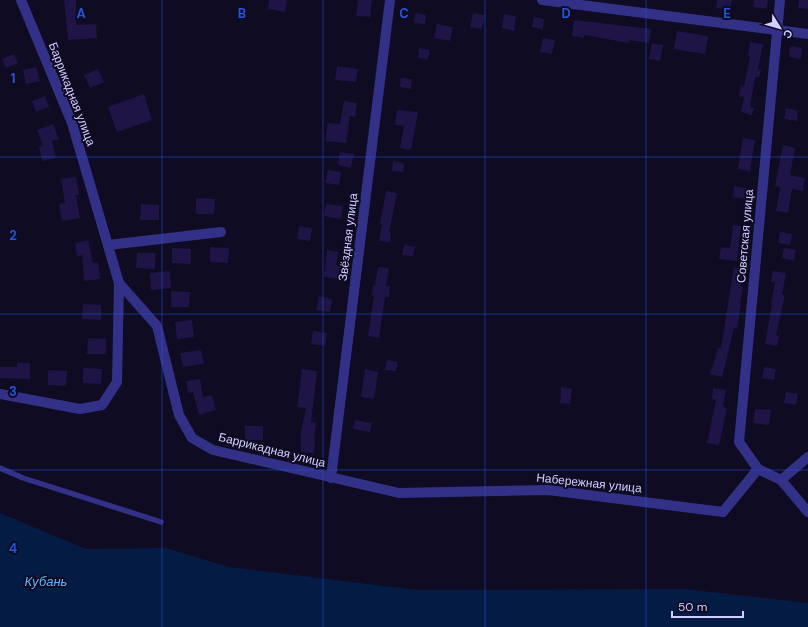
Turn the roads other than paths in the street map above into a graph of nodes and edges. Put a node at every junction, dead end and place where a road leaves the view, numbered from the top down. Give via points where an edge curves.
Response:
1 (21, 0) edge
2 (390, 0) edge
3 (542, 0) edge
4 (780, 0) edge
5 (776, 31) junction
6 (808, 34) edge
7 (221, 232) dead end
8 (108, 245) junction
9 (119, 283) junction
10 (0, 394) edge
11 (808, 456) edge
12 (0, 468) edge
13 (758, 469) junction
14 (331, 478) junction
15 (781, 480) junction
16 (808, 512) edge
17 (161, 522) dead end

1 - 8 street, Баррикадная улица via 72,123
2 - 14 street, Звёздная улица
3 - 5 street
4 - 5 street, Советская улица
5 - 6 street
5 - 13 street, Советская улица via 740,442
7 - 8 street
8 - 9 street, Баррикадная улица
9 - 10 street, Баррикадная улица via 118,382 102,405 80,409
9 - 14 street, Баррикадная улица via 157,326 179,415 192,438 213,450
11 - 15 street
12 - 17 lane via 23,478
13 - 14 street, Набережная улица via 723,512 548,490 399,493
13 - 15 street
15 - 16 street

